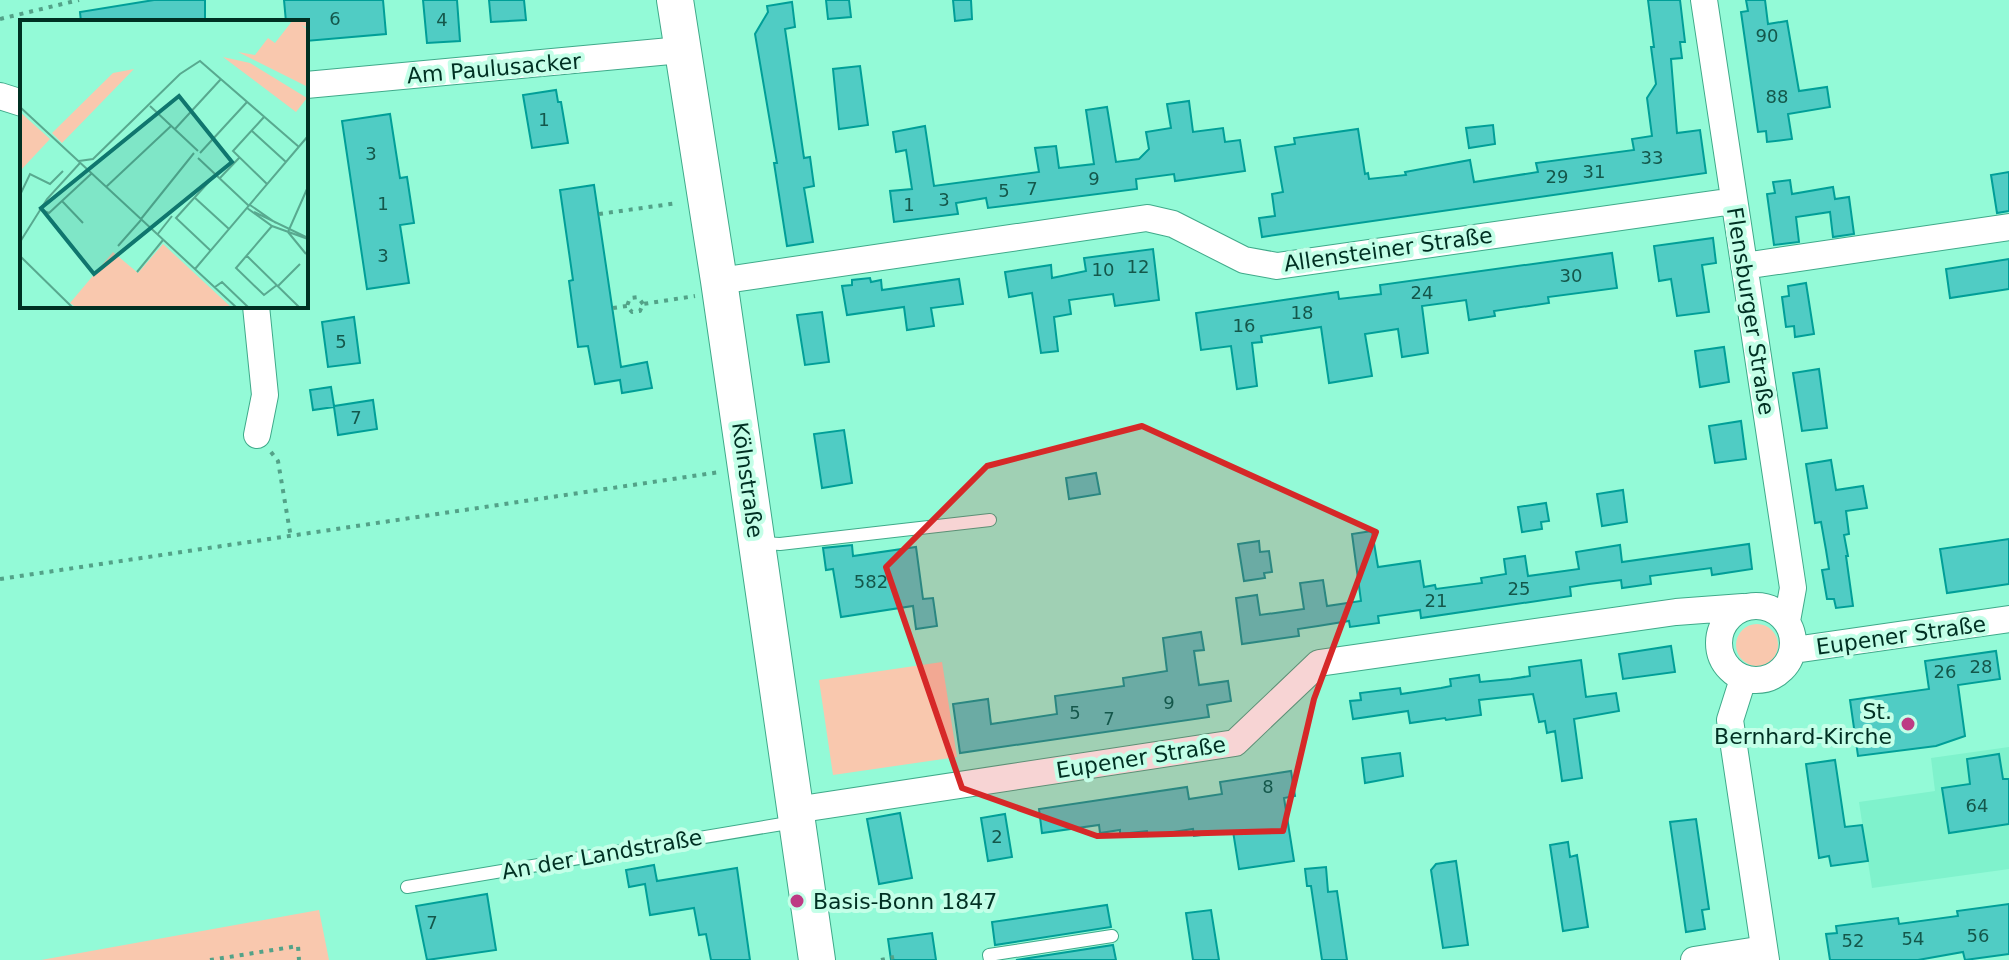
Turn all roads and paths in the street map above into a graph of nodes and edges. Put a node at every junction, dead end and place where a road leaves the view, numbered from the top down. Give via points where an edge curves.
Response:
1 (79, 0) edge
2 (675, 0) edge
3 (1704, 0) edge
4 (0, 19) edge
5 (681, 50) junction
6 (308, 85) edge
7 (0, 96) edge
8 (20, 102) edge
9 (1734, 201) junction
10 (685, 202) dead end
11 (599, 214) dead end
12 (2009, 227) edge
13 (1744, 266) junction
14 (708, 288) junction
15 (256, 308) edge
16 (613, 308) dead end
17 (257, 435) joint
18 (746, 467) junction
19 (990, 520) dead end
20 (291, 538) junction
21 (757, 543) junction
22 (0, 579) edge
23 (1743, 607) junction
24 (2009, 619) edge
25 (1787, 621) junction
26 (1794, 650) junction
27 (1743, 679) junction
28 (796, 816) junction
29 (407, 887) dead end
30 (1112, 936) dead end
31 (1765, 955) edge
32 (894, 957) dead end
33 (210, 960) edge
34 (299, 960) edge
35 (817, 960) edge
36 (881, 960) edge
37 (990, 960) edge
38 (1694, 960) edge

1 - 4 path
2 - 5 main road, Kölnstraße
3 - 9 street, Flensburger Straße
5 - 6 street, Am Paulusacker
5 - 14 main road, Kölnstraße
7 - 8 street
9 - 13 street, Flensburger Straße
9 - 14 street, Allensteiner Straße via 1277,266 1244,260 1173,224 1147,218
10 - 11 path
12 - 13 street
13 - 25 street, Flensburger Straße via 1793,588
14 - 16 path via 643,304 638,297 630,298 627,306
14 - 18 main road, Kölnstraße
15 - 17 street via 265,395
17 - 20 path via 278,461
18 - 20 path
18 - 21 main road, Kölnstraße
19 - 21 lane
20 - 22 path
21 - 28 main road, Kölnstraße
23 - 25 street via 1775,610
23 - 27 street via 1719,634 1719,652
23 - 28 street, Eupener Straße via 1319,663 1235,743
24 - 26 street, Eupener Straße
25 - 26 street
26 - 27 street via 1781,673 1762,681
27 - 31 street via 1730,720
28 - 29 lane, An der Landstraße
28 - 35 main road, Kölnstraße
30 - 37 lane via 989,955
31 - 38 street
32 - 36 path
33 - 34 path via 298,946

